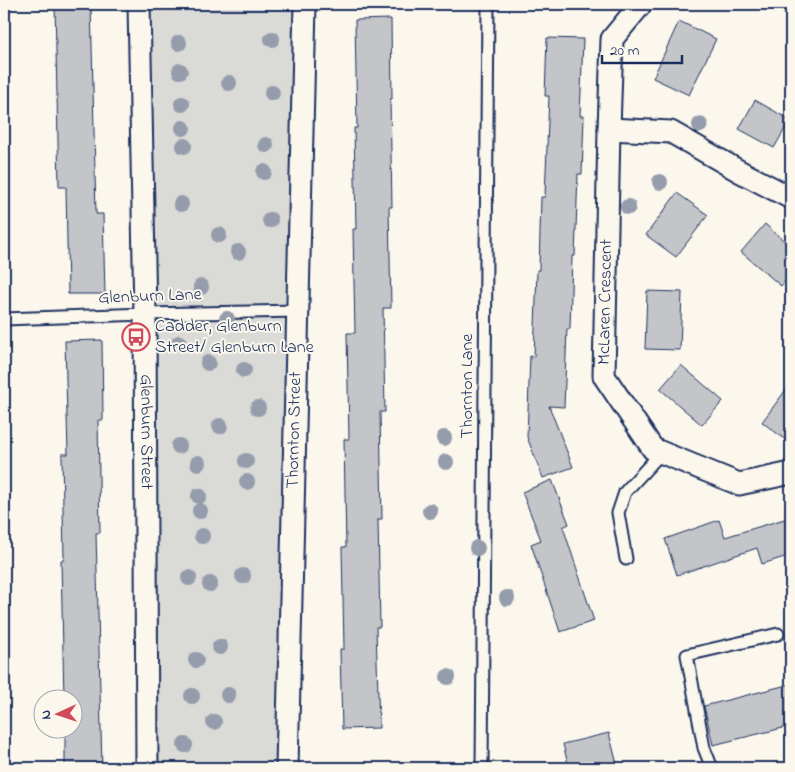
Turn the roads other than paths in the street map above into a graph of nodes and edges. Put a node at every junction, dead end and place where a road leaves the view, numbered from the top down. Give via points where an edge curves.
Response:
1 (139, 4) edge
2 (305, 4) edge
3 (488, 4) edge
4 (641, 4) edge
5 (609, 129) junction
6 (791, 198) edge
7 (298, 311) junction
8 (145, 314) junction
9 (4, 319) edge
10 (661, 452) junction
11 (791, 473) edge
12 (626, 559) dead end
13 (778, 634) dead end
14 (147, 768) edge
15 (288, 768) edge
16 (482, 768) edge
17 (712, 768) edge

1 - 8 street, Glenburn Street
2 - 7 street, Thornton Street
3 - 16 lane, Thornton Lane
4 - 5 street, McLaren Crescent via 612,39
5 - 6 street via 671,132
5 - 10 street, McLaren Crescent via 604,376 653,449
7 - 8 lane, Glenburn Lane
7 - 15 street, Thornton Street
8 - 9 lane, Glenburn Lane
8 - 14 street, Glenburn Street
10 - 11 street, McLaren Crescent via 739,484
10 - 12 lane via 625,492 618,513
13 - 17 lane via 688,656 704,748

